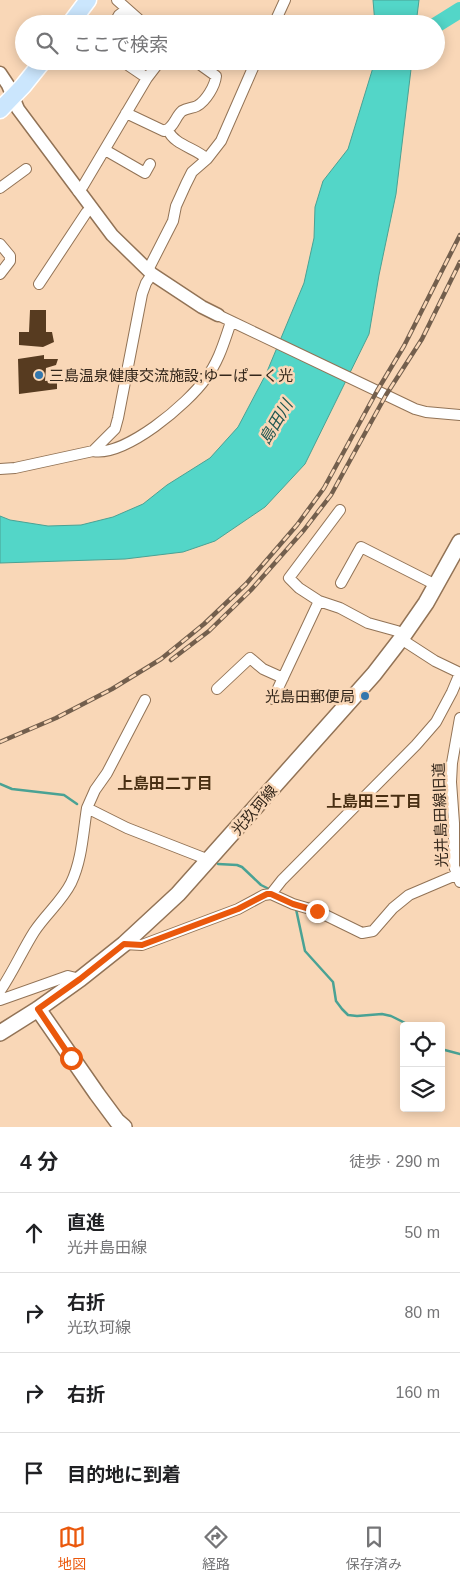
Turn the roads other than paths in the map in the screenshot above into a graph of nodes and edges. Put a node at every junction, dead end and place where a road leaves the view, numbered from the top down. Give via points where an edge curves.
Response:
1 (88, 0) edge
2 (117, 0) edge
3 (285, 0) edge
4 (127, 9) junction
5 (77, 15) edge
6 (119, 15) edge
7 (134, 15) edge
8 (278, 15) edge
9 (36, 70) edge
10 (135, 70) edge
11 (153, 70) edge
12 (209, 70) edge
13 (252, 70) edge
14 (0, 73) edge
15 (147, 78) junction
16 (13, 97) junction
17 (0, 110) edge
18 (126, 114) junction
19 (168, 130) junction
20 (105, 150) junction
21 (207, 160) junction
22 (150, 164) dead end
23 (26, 169) dead end
24 (0, 188) edge
25 (78, 191) junction
26 (91, 208) junction
27 (0, 244) edge
28 (150, 272) junction
29 (0, 274) edge
30 (39, 284) dead end
31 (218, 315) joint
32 (235, 324) junction
33 (460, 414) edge
34 (92, 451) junction
35 (0, 469) edge
36 (340, 510) dead end
37 (460, 542) edge
38 (341, 583) dead end
39 (436, 585) junction
40 (319, 601) junction
41 (402, 637) junction
42 (460, 673) edge
43 (283, 678) junction
44 (217, 689) dead end
45 (273, 699) dead end
46 (145, 700) dead end
47 (460, 718) edge
48 (87, 808) junction
49 (210, 860) junction
50 (458, 878) edge
51 (272, 892) junction
52 (124, 944) junction
53 (80, 979) junction
54 (0, 991) edge
55 (0, 1000) edge
56 (38, 1009) junction
57 (0, 1033) edge
58 (124, 1127) edge

1 - 5 main road
2 - 4 street
3 - 8 street
4 - 6 street
4 - 7 street
9 - 16 main road
10 - 15 street
11 - 15 street
12 - 19 street via 216,76 216,82 203,102 184,110
13 - 21 street via 221,140
14 - 16 street
15 - 18 street
16 - 17 main road
16 - 25 street via 18,109
18 - 19 street
18 - 20 street
19 - 21 street via 174,139
20 - 22 street via 145,172
20 - 25 street
21 - 28 street via 192,172
23 - 24 street
25 - 26 street
26 - 28 street via 112,235
26 - 30 street
27 - 29 street via 10,256 10,262
28 - 31 street
28 - 34 street via 142,294 115,429
31 - 32 street
32 - 33 street via 415,409
32 - 34 street via 206,379 177,410 140,436 116,448
34 - 35 street
36 - 40 street via 289,578
37 - 39 main road, 光玖珂線
38 - 39 street via 361,547
39 - 41 main road, 光玖珂線
40 - 41 street via 368,623 397,631
40 - 43 street
41 - 42 street via 435,661
41 - 49 main road, 光玖珂線 via 374,674
42 - 51 street via 436,722 416,746
43 - 44 street via 263,669 250,658
43 - 45 street
46 - 48 street
47 - 50 street, 光井島田線旧道 via 451,782 454,860
48 - 49 street via 127,828
48 - 54 street via 79,858 70,884 35,931
49 - 52 main road, 光玖珂線
50 - 51 street via 408,895 373,931 365,934
51 - 52 street via 238,909 142,945
52 - 53 main road, 光玖珂線
53 - 55 street via 68,976
53 - 56 main road, 光玖珂線
56 - 57 main road, 光玖珂線
56 - 58 main road

